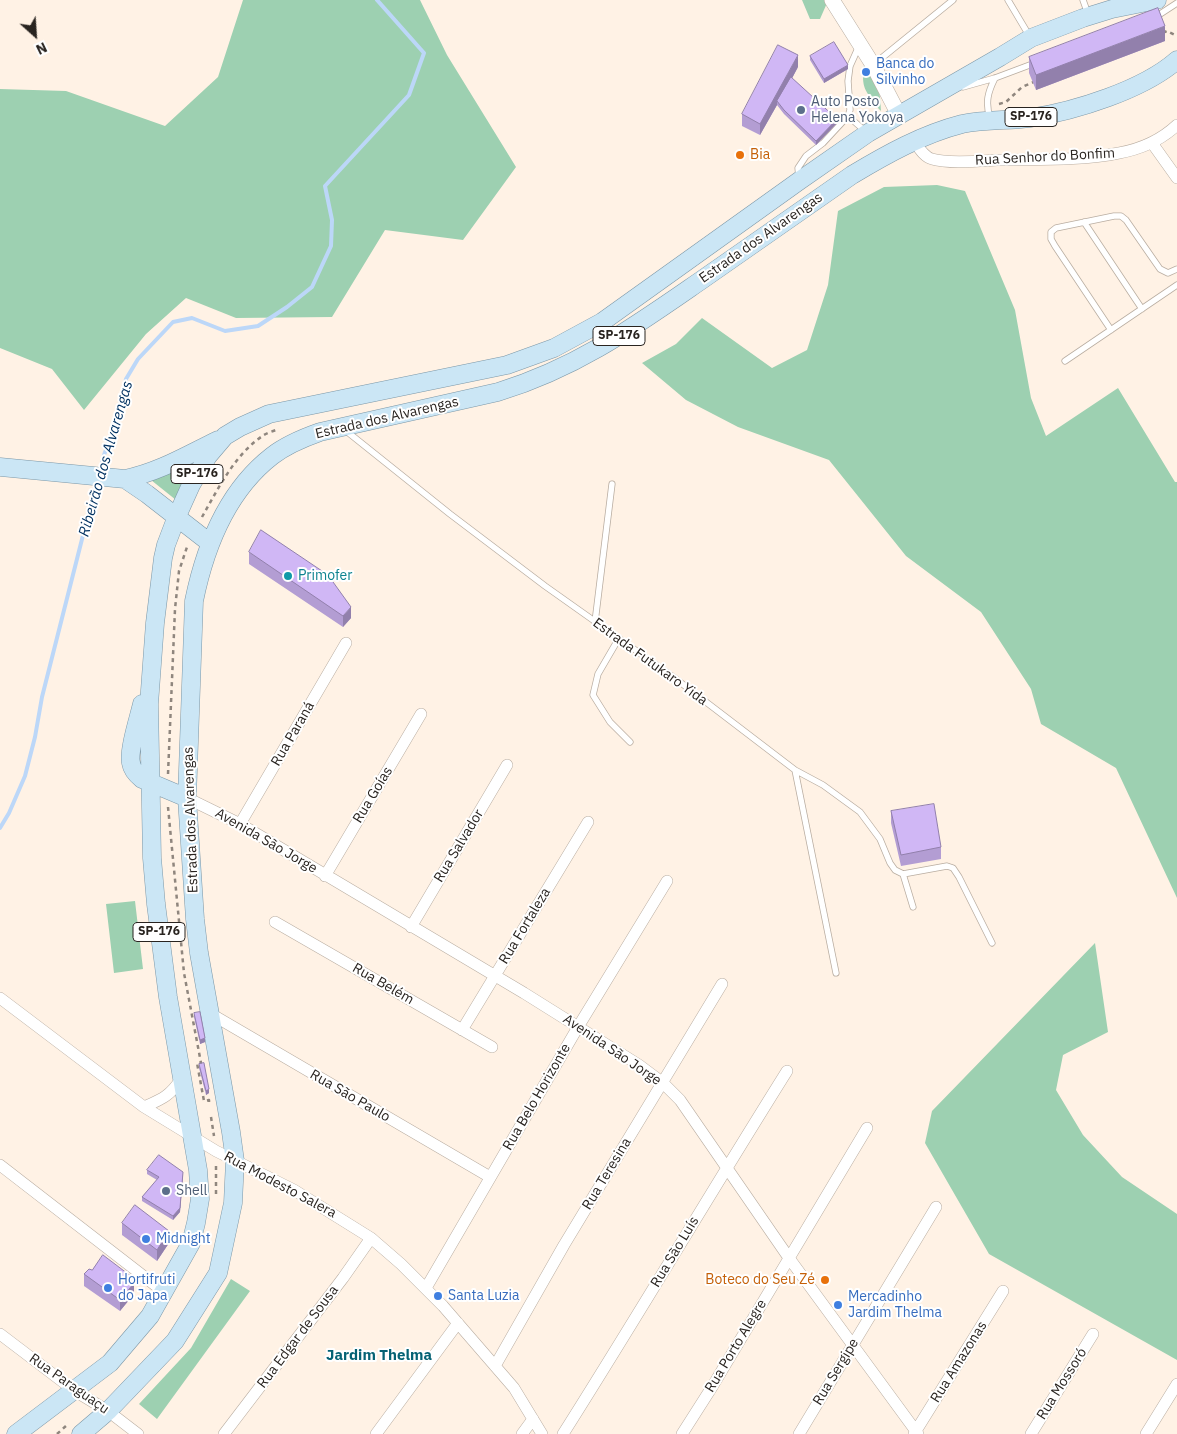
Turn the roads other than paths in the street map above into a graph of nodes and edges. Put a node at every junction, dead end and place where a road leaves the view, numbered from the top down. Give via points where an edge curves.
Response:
1 (832, 0) edge
2 (1008, 0) edge
3 (1158, 0) edge
4 (949, 1) edge
5 (1177, 3) edge
6 (1086, 8) edge
7 (1144, 23) edge
8 (1031, 38) junction
9 (859, 45) junction
10 (1177, 60) edge
11 (1040, 61) edge
12 (873, 65) junction
13 (995, 78) junction
14 (938, 94) junction
15 (989, 113) junction
16 (899, 114) junction
17 (848, 116) junction
18 (1177, 125) edge
19 (868, 133) junction
20 (914, 141) junction
21 (1152, 143) junction
22 (1177, 178) edge
23 (799, 180) junction
24 (1084, 222) junction
25 (1177, 269) edge
26 (1177, 285) edge
27 (1142, 309) junction
28 (1111, 330) junction
29 (1065, 361) dead end
30 (342, 427) junction
31 (225, 436) junction
32 (0, 467) edge
33 (118, 478) junction
34 (612, 484) dead end
35 (147, 494) junction
36 (176, 516) junction
37 (210, 543) junction
38 (166, 545) junction
39 (595, 622) junction
40 (619, 638) junction
41 (346, 643) dead end
42 (421, 714) dead end
43 (630, 742) dead end
44 (507, 765) dead end
45 (795, 770) junction
46 (159, 786) junction
47 (187, 798) junction
48 (588, 822) dead end
49 (240, 824) junction
50 (903, 874) junction
51 (325, 876) junction
52 (667, 881) dead end
53 (914, 907) dead end
54 (275, 922) dead end
55 (411, 927) junction
56 (992, 944) dead end
57 (836, 973) dead end
58 (495, 976) junction
59 (722, 984) dead end
60 (0, 998) edge
61 (211, 1014) junction
62 (578, 1027) junction
63 (462, 1030) junction
64 (492, 1047) dead end
65 (787, 1071) dead end
66 (181, 1079) junction
67 (663, 1084) junction
68 (144, 1107) junction
69 (867, 1128) dead end
70 (193, 1138) junction
71 (235, 1161) junction
72 (0, 1165) edge
73 (727, 1167) junction
74 (490, 1177) junction
75 (936, 1207) dead end
76 (371, 1238) junction
77 (789, 1258) junction
78 (426, 1288) junction
79 (1003, 1291) dead end
80 (164, 1292) junction
81 (458, 1323) junction
82 (0, 1334) edge
83 (1093, 1334) dead end
84 (853, 1344) junction
85 (495, 1366) junction
86 (1177, 1384) edge
87 (75, 1391) junction
88 (108, 1411) junction
89 (533, 1419) junction
90 (77, 1428) edge
91 (916, 1433) edge
92 (16, 1434) edge
93 (138, 1434) edge
94 (224, 1434) edge
95 (376, 1434) edge
96 (522, 1434) edge
97 (542, 1434) edge
98 (563, 1434) edge
99 (682, 1434) edge
100 (799, 1434) edge
101 (1031, 1434) edge
102 (1146, 1434) edge

1 - 9 street
2 - 8 lane
3 - 6 main road, Estrada dos Alvarengas / SP-176 via 1112,9
4 - 12 lane
5 - 7 lane
6 - 8 main road, Estrada dos Alvarengas / SP-176
8 - 14 main road, Estrada dos Alvarengas / SP-176
9 - 12 street
9 - 17 lane via 850,66
10 - 15 main road, Estrada dos Alvarengas / SP-176 via 1139,84 1077,107 1028,118
11 - 13 lane
12 - 16 street
13 - 14 lane
13 - 15 lane via 988,92
14 - 16 main road, Estrada dos Alvarengas / SP-176
15 - 20 main road, Estrada dos Alvarengas / SP-176
16 - 19 main road, Estrada dos Alvarengas / SP-176
17 - 19 lane
17 - 23 lane via 806,156 798,168
18 - 21 street, Rua Senhor do Bonfim
19 - 23 main road, Estrada dos Alvarengas / SP-176
20 - 21 street, Rua Senhor do Bonfim via 931,159 975,161 1103,156
20 - 30 main road, Estrada dos Alvarengas / SP-176 via 852,175 625,333 563,368 498,392
21 - 22 street
23 - 31 main road, Estrada dos Alvarengas / SP-176 via 602,322 554,348 507,366 257,418
24 - 25 lane via 1121,216 1160,269 1168,273
24 - 27 lane
24 - 28 lane via 1056,228 1051,232 1051,239
26 - 27 lane
27 - 28 lane
28 - 29 lane
30 - 37 main road, Estrada dos Alvarengas / SP-176 via 297,441 262,464 229,505
30 - 39 lane, Estrada Futukaro Yida via 450,514
31 - 33 main road via 165,467 141,476
31 - 36 main road, Estrada dos Alvarengas / SP-176 via 203,464
32 - 33 main road
33 - 35 main road
34 - 39 lane
35 - 36 main road
35 - 38 main road via 161,521
36 - 37 main road
36 - 38 main road, Estrada dos Alvarengas / SP-176
37 - 47 main road, Estrada dos Alvarengas / SP-176 via 201,566 194,601
38 - 46 main road, Estrada dos Alvarengas / SP-176 via 160,575 149,730
39 - 40 lane, Estrada Futukaro Yida
40 - 43 lane via 598,674 593,695 610,722
40 - 45 lane, Estrada Futukaro Yida
41 - 49 street, Rua Paraná
42 - 51 street, Rua Goías
44 - 55 street, Rua Salvador
45 - 50 lane, Estrada Futukaro Yida via 823,785 860,812 880,839 890,864
45 - 57 lane
46 - 47 main road
46 - 66 main road, Estrada dos Alvarengas / SP-176 via 150,816 156,904
47 - 49 street, Avenida São Jorge
47 - 61 main road, Estrada dos Alvarengas / SP-176 via 195,919
48 - 58 street, Rua Fortaleza
49 - 51 street, Avenida São Jorge
50 - 53 lane
50 - 56 lane via 946,866 953,868
51 - 55 street, Avenida São Jorge
52 - 62 street, Rua Belo Horizonte
54 - 63 street, Rua Belém
55 - 58 street, Avenida São Jorge
58 - 62 street, Avenida São Jorge
58 - 63 street, Rua Fortaleza
59 - 67 street, Rua Teresina
60 - 68 street, Rua Modesto Salera
61 - 71 main road, Estrada dos Alvarengas / SP-176
61 - 74 street, Rua São Paulo
62 - 67 street, Avenida São Jorge
62 - 74 street, Rua Belo Horizonte
63 - 64 street, Rua Belém
65 - 73 street, Rua São Luís
66 - 68 street via 167,1096
66 - 70 main road, Estrada dos Alvarengas / SP-176
67 - 73 street, Avenida São Jorge via 680,1100
67 - 85 street, Rua Teresina via 564,1245
68 - 70 street, Rua Modesto Salera
69 - 77 street, Rua Porto Alegre
70 - 71 street, Rua Modesto Salera
70 - 80 main road, Estrada dos Alvarengas / SP-176 via 200,1199 196,1223 191,1243
71 - 76 street, Rua Modesto Salera via 294,1190
71 - 88 main road, Estrada dos Alvarengas / SP-176 via 233,1203 218,1273 175,1341
72 - 80 street
73 - 77 street, Avenida São Jorge
73 - 98 street, Rua São Luís
74 - 78 street, Rua Belo Horizonte
75 - 84 street, Rua Sergipe
76 - 78 street, Rua Modesto Salera
76 - 94 street, Rua Edgar de Sousa
77 - 84 street, Avenida São Jorge
77 - 99 street, Rua Porto Alegre
78 - 81 street, Rua Modesto Salera
79 - 91 street, Rua Amazonas
80 - 87 main road, Estrada dos Alvarengas / SP-176 via 150,1316 110,1363
81 - 85 street, Rua Modesto Salera
81 - 95 street
82 - 87 street, Rua Paraguaçu
83 - 101 street, Rua Mossoró
84 - 91 street, Avenida São Jorge
84 - 100 street, Rua Sergipe
85 - 89 street, Rua Modesto Salera via 514,1388
86 - 102 street
87 - 88 street, Rua Paraguaçu
87 - 92 main road, Estrada dos Alvarengas / SP-176
88 - 90 main road, Estrada dos Alvarengas / SP-176
88 - 93 street, Rua Paraguaçu
89 - 96 street
89 - 97 street, Rua Modesto Salera

